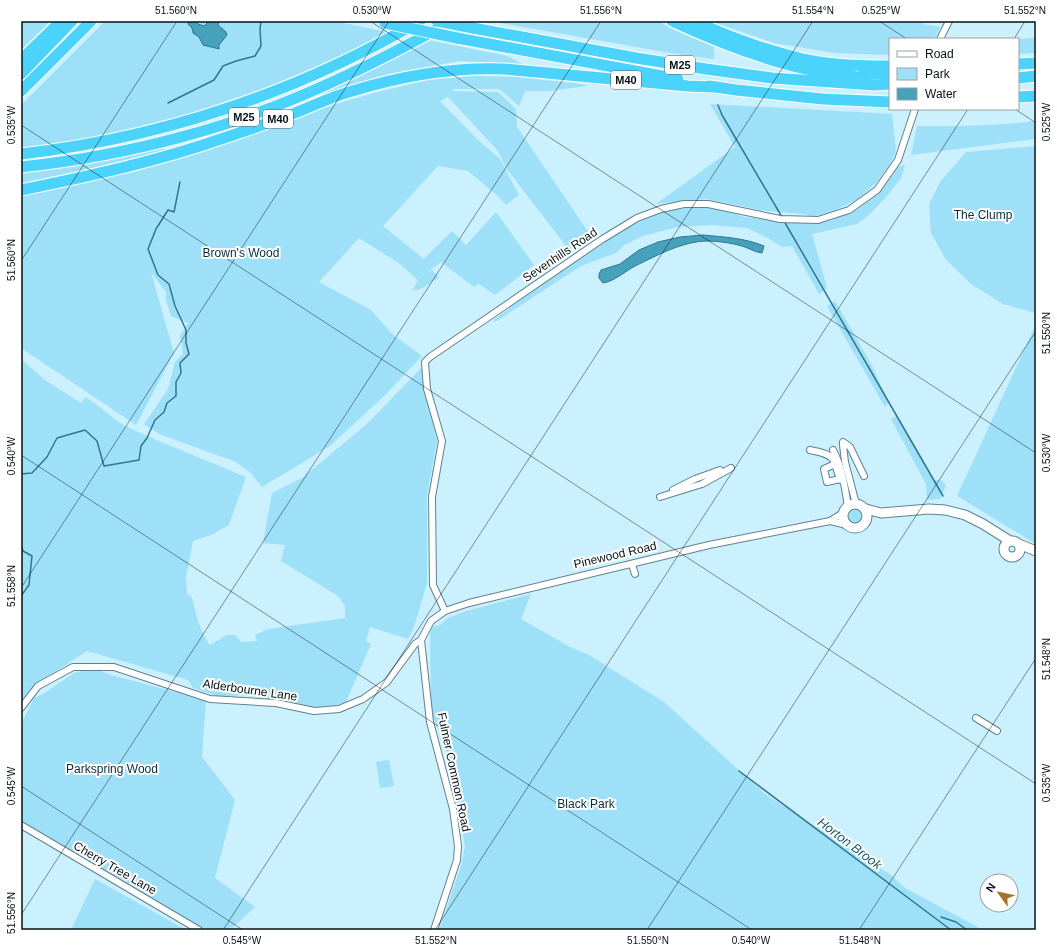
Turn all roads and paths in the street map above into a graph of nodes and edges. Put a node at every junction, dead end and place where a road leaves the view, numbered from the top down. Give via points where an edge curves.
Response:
1 (61, 21) edge
2 (72, 21) edge
3 (91, 21) edge
4 (420, 21) edge
5 (437, 21) edge
6 (452, 21) edge
7 (672, 21) edge
8 (695, 21) edge
9 (949, 21) edge
10 (381, 22) edge
11 (940, 38) edge
12 (21, 60) edge
13 (1036, 62) edge
14 (1019, 64) edge
15 (889, 66) edge
16 (811, 69) junction
17 (1036, 70) edge
18 (1019, 72) edge
19 (21, 74) edge
20 (889, 74) edge
21 (1036, 76) edge
22 (889, 78) edge
23 (1019, 78) edge
24 (889, 84) edge
25 (715, 87) junction
26 (21, 91) edge
27 (1036, 96) edge
28 (1019, 97) edge
29 (889, 102) edge
30 (915, 110) edge
31 (21, 154) edge
32 (21, 167) edge
33 (21, 190) edge
34 (810, 450) dead end
35 (833, 450) dead end
36 (835, 464) junction
37 (731, 468) joint
38 (864, 476) dead end
39 (842, 482) junction
40 (849, 508) junction
41 (866, 509) junction
42 (881, 513) junction
43 (830, 520) junction
44 (866, 522) junction
45 (847, 525) junction
46 (989, 527) junction
47 (1016, 546) junction
48 (1004, 552) junction
49 (1036, 553) edge
50 (632, 565) junction
51 (635, 574) dead end
52 (445, 611) junction
53 (421, 640) junction
54 (21, 708) edge
55 (976, 718) dead end
56 (997, 731) dead end
57 (21, 825) edge
58 (199, 930) edge
59 (434, 930) edge

1 - 12 highway
2 - 19 highway
3 - 26 highway
4 - 31 highway, M25 via 336,65 222,110 119,138
5 - 24 highway, M25, bridge via 636,58 772,78
6 - 32 highway, M25 via 347,76 223,125 134,149
7 - 16 highway via 736,48
8 - 15 highway via 743,42 800,59 854,66
9 - 11 street
10 - 25 highway, M25, bridge
13 - 14 highway
16 - 20 highway
16 - 22 highway via 846,76
17 - 18 highway
21 - 23 highway
25 - 29 highway, M25 via 823,99
25 - 33 highway, M40 via 504,69 441,71 398,78 347,92 245,131 164,157
27 - 28 highway
30 - 52 street, Sevenhills Road via 898,160 877,190 849,210 818,220 783,219 708,204 684,204 661,209 637,218 601,240 425,362 427,390 442,441 432,497 433,584
34 - 36 street via 826,454
35 - 39 street
36 - 39 street
36 - 39 street via 824,468 827,482
37 - 37 street via 698,485 660,497 695,479
38 - 40 street via 850,447 843,444
39 - 40 street
40 - 41 street via 860,505
40 - 43 street, Pinewood Road
40 - 45 street via 844,520
41 - 42 street
41 - 44 street
42 - 44 street
42 - 46 street via 946,510 965,515
43 - 45 street, Pinewood Road
43 - 50 street, Pinewood Road via 709,545
44 - 45 street via 859,528
46 - 47 street
46 - 48 street
47 - 48 street via 1005,545
47 - 48 street via 1016,557 1011,558
47 - 49 street
50 - 51 street
50 - 52 street, Pinewood Road via 476,601
52 - 53 street, Pinewood Road via 431,621
53 - 54 street, Alderbourne Lane via 415,644 387,682 363,699 339,709 314,711 276,703 210,699 114,668 73,667 38,686
53 - 59 street, Fulmer Common Road via 430,722 453,809 458,846 457,860
55 - 56 street
57 - 58 street, Cherry Tree Lane

